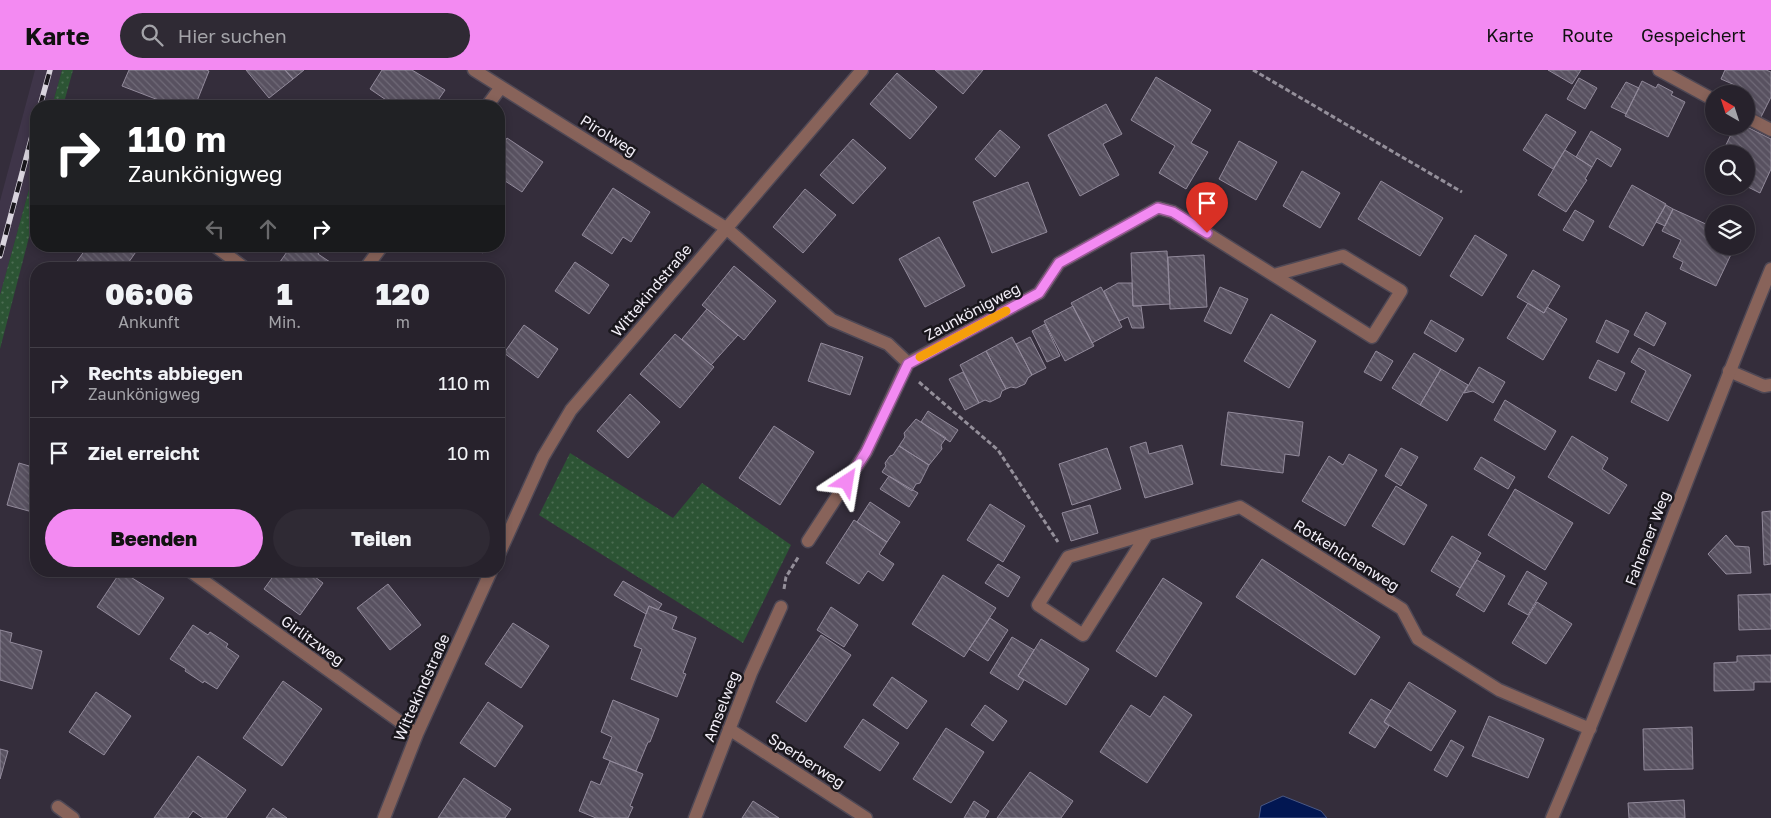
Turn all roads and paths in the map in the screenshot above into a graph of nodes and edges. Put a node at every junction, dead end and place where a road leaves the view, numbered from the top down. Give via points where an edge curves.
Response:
1 (474, 70) edge
2 (862, 70) edge
3 (1253, 70) edge
4 (1659, 70) edge
5 (501, 87) junction
6 (1705, 95) edge
7 (491, 100) edge
8 (1755, 122) edge
9 (1771, 130) edge
10 (1462, 192) dead end
11 (726, 228) junction
12 (223, 252) edge
13 (237, 262) edge
14 (1771, 269) edge
15 (1274, 275) junction
16 (908, 364) junction
17 (1729, 371) junction
18 (1771, 385) edge
19 (1147, 534) junction
20 (505, 541) edge
21 (808, 541) joint
22 (1068, 557) junction
23 (198, 577) edge
24 (488, 577) edge
25 (781, 607) joint
26 (730, 728) junction
27 (1590, 729) junction
28 (417, 734) junction
29 (58, 808) dead end
30 (73, 818) edge
31 (384, 818) edge
32 (695, 818) edge
33 (866, 818) edge
34 (1552, 818) edge

1 - 5 street, Pirolweg
2 - 11 street, Wittekindstraße
3 - 10 path
4 - 6 street
5 - 7 street
5 - 11 street, Pirolweg
8 - 9 street
11 - 16 street via 832,320 888,344
11 - 20 street, Wittekindstraße via 571,410 543,457
12 - 13 street
14 - 17 street, Fahrener Weg
15 - 15 street, Zaunkönigweg via 1372,337 1401,292 1343,256
15 - 16 street, Zaunkönigweg via 1173,212 1158,208 1059,263 1039,293
16 - 21 street via 866,452
16 - 22 path via 912,376 998,450
17 - 18 street via 1764,386
17 - 27 street, Fahrener Weg
19 - 22 street, Rotkehlchenweg
19 - 22 street via 1083,635 1038,605
19 - 27 street, Rotkehlchenweg via 1240,507 1402,609 1418,639 1499,690
21 - 25 path via 786,577
23 - 28 street, Girlitzweg
24 - 28 street, Wittekindstraße
25 - 26 street, Amselweg
26 - 32 street, Amselweg
26 - 33 street, Sperberweg
27 - 34 street, Fahrener Weg
28 - 31 street, Wittekindstraße
29 - 30 street

